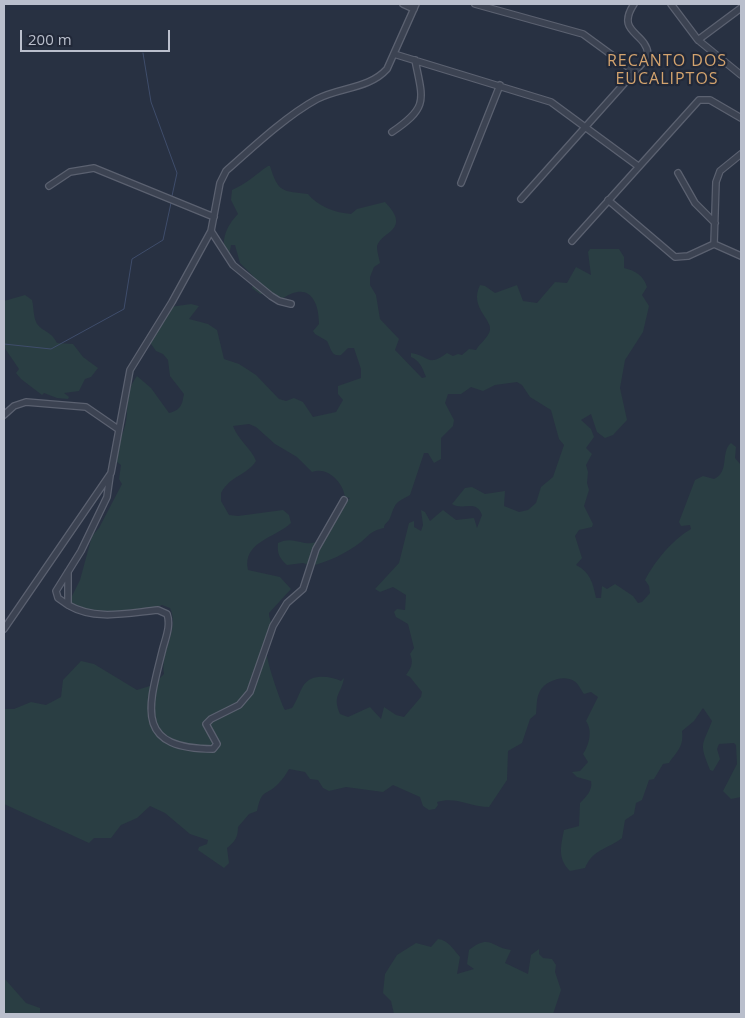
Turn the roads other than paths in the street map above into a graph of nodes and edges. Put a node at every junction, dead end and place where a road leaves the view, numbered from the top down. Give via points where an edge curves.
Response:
1 (403, 4) edge
2 (476, 4) edge
3 (634, 4) edge
4 (671, 4) edge
5 (415, 7) edge
6 (741, 8) edge
7 (698, 40) junction
8 (394, 54) junction
9 (415, 60) junction
10 (635, 72) junction
11 (741, 75) edge
12 (500, 85) junction
13 (741, 118) edge
14 (586, 127) junction
15 (392, 132) dead end
16 (741, 154) edge
17 (638, 166) junction
18 (678, 173) dead end
19 (461, 183) dead end
20 (49, 186) dead end
21 (521, 199) dead end
22 (608, 200) junction
23 (214, 217) junction
24 (716, 223) junction
25 (211, 232) junction
26 (572, 241) dead end
27 (714, 244) junction
28 (741, 256) edge
29 (292, 304) dead end
30 (4, 414) edge
31 (118, 429) junction
32 (111, 473) junction
33 (344, 500) dead end
34 (68, 572) junction
35 (68, 606) junction
36 (4, 629) edge

1 - 5 street
2 - 10 street via 583,34
3 - 10 street via 628,16 628,26 648,54
4 - 7 street
5 - 8 street
6 - 7 street
7 - 11 street
8 - 9 street
8 - 23 street via 387,69 376,79 328,94 306,106 226,171 220,184
9 - 12 street
9 - 15 street via 420,106 414,116
10 - 14 street
12 - 14 street via 552,102
12 - 19 street
13 - 17 street via 702,98
14 - 17 street
14 - 21 street
16 - 24 street via 720,171 716,182
17 - 22 street
18 - 24 street via 695,203
20 - 23 street via 70,172 94,168
22 - 26 street
22 - 27 street via 675,257 688,256
23 - 25 street
24 - 27 street
25 - 29 street via 233,265 271,296
25 - 31 street via 130,370
27 - 28 street
30 - 31 street via 26,402 86,406
31 - 32 street
32 - 34 street via 107,497
32 - 36 street
33 - 35 street via 316,549 303,589 288,603 273,626 250,692 239,705 206,724 217,744 214,749 171,742 158,732 152,720 151,695 169,623 165,612 95,615
34 - 35 street
34 - 35 street via 56,595

